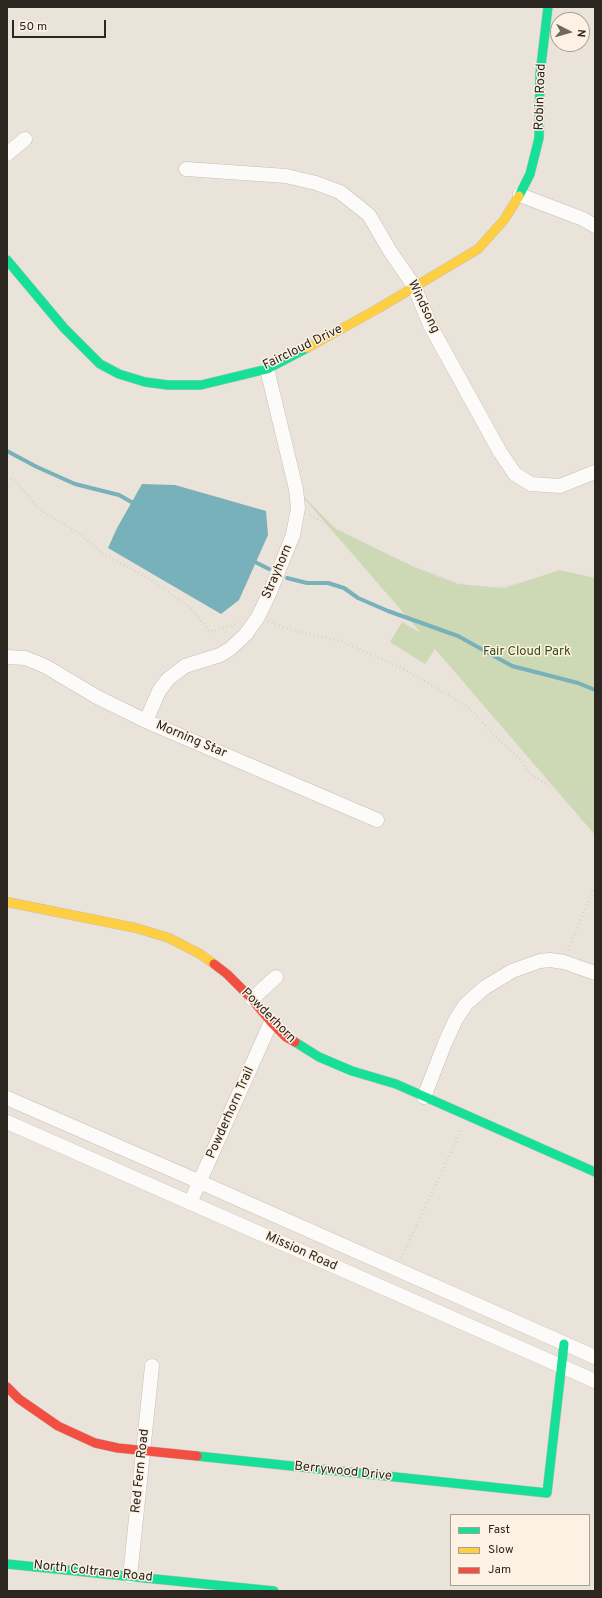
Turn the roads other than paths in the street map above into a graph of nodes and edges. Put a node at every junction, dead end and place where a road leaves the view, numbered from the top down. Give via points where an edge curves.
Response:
1 (548, 7) edge
2 (539, 138) joint
3 (25, 139) dead end
4 (7, 154) edge
5 (186, 169) dead end
6 (520, 195) junction
7 (595, 226) edge
8 (7, 260) edge
9 (414, 286) junction
10 (268, 369) junction
11 (595, 472) edge
12 (7, 657) edge
13 (146, 721) junction
14 (377, 820) dead end
15 (7, 902) edge
16 (595, 973) edge
17 (276, 977) dead end
18 (252, 999) junction
19 (271, 1022) junction
20 (424, 1097) junction
21 (7, 1098) edge
22 (7, 1122) edge
23 (595, 1172) edge
24 (200, 1182) junction
25 (190, 1203) junction
26 (395, 1269) junction
27 (386, 1290) junction
28 (564, 1344) junction
29 (595, 1357) edge
30 (152, 1366) dead end
31 (561, 1366) junction
32 (595, 1381) edge
33 (7, 1387) edge
34 (142, 1451) junction
35 (7, 1564) edge
36 (130, 1576) junction
37 (274, 1591) edge

1 - 2 street, Robin Road via 540,74
2 - 6 street, Faircloud Drive via 530,174
3 - 4 street
5 - 9 street, Windsong via 286,176 316,182 340,192 369,215
6 - 7 street
6 - 9 street, Faircloud Drive via 504,220 478,250
8 - 10 street, Faircloud Drive via 69,333 100,364 119,374 145,382 202,385
9 - 10 street, Faircloud Drive via 318,343
9 - 11 street, Windsong via 431,327 500,452 515,474 530,484 560,486
10 - 13 street, Strayhorn via 296,489 298,508 293,535 270,592 246,634 220,655 185,666 168,679 159,691
12 - 13 street, Morning Star via 25,658 45,666 97,697
13 - 14 street, Morning Star
15 - 18 street, Powderhorn via 136,928 169,938 214,964
16 - 20 street via 564,962 540,961 517,969 484,988 466,1004 445,1043
17 - 18 street
18 - 19 street, Powderhorn
19 - 20 street, Powderhorn via 286,1037 318,1057 352,1072 396,1084
19 - 24 street, Powderhorn Trail
20 - 23 street, Powderhorn
21 - 24 street, Mission Road
22 - 25 street, Mission Road
24 - 25 street, Powderhorn Trail
24 - 26 street, Mission Road
25 - 27 street, Mission Road
26 - 27 street
26 - 28 street, Mission Road
27 - 31 street, Mission Road
28 - 29 street, Mission Road
28 - 31 street, Berrywood Drive
30 - 34 street, Red Fern Road
31 - 32 street, Mission Road
31 - 34 street, Berrywood Drive via 546,1493
33 - 34 street, Berrywood Drive via 38,1413 76,1435 95,1443
34 - 36 street, Red Fern Road
35 - 36 street, North Coltrane Road
36 - 37 street, North Coltrane Road

